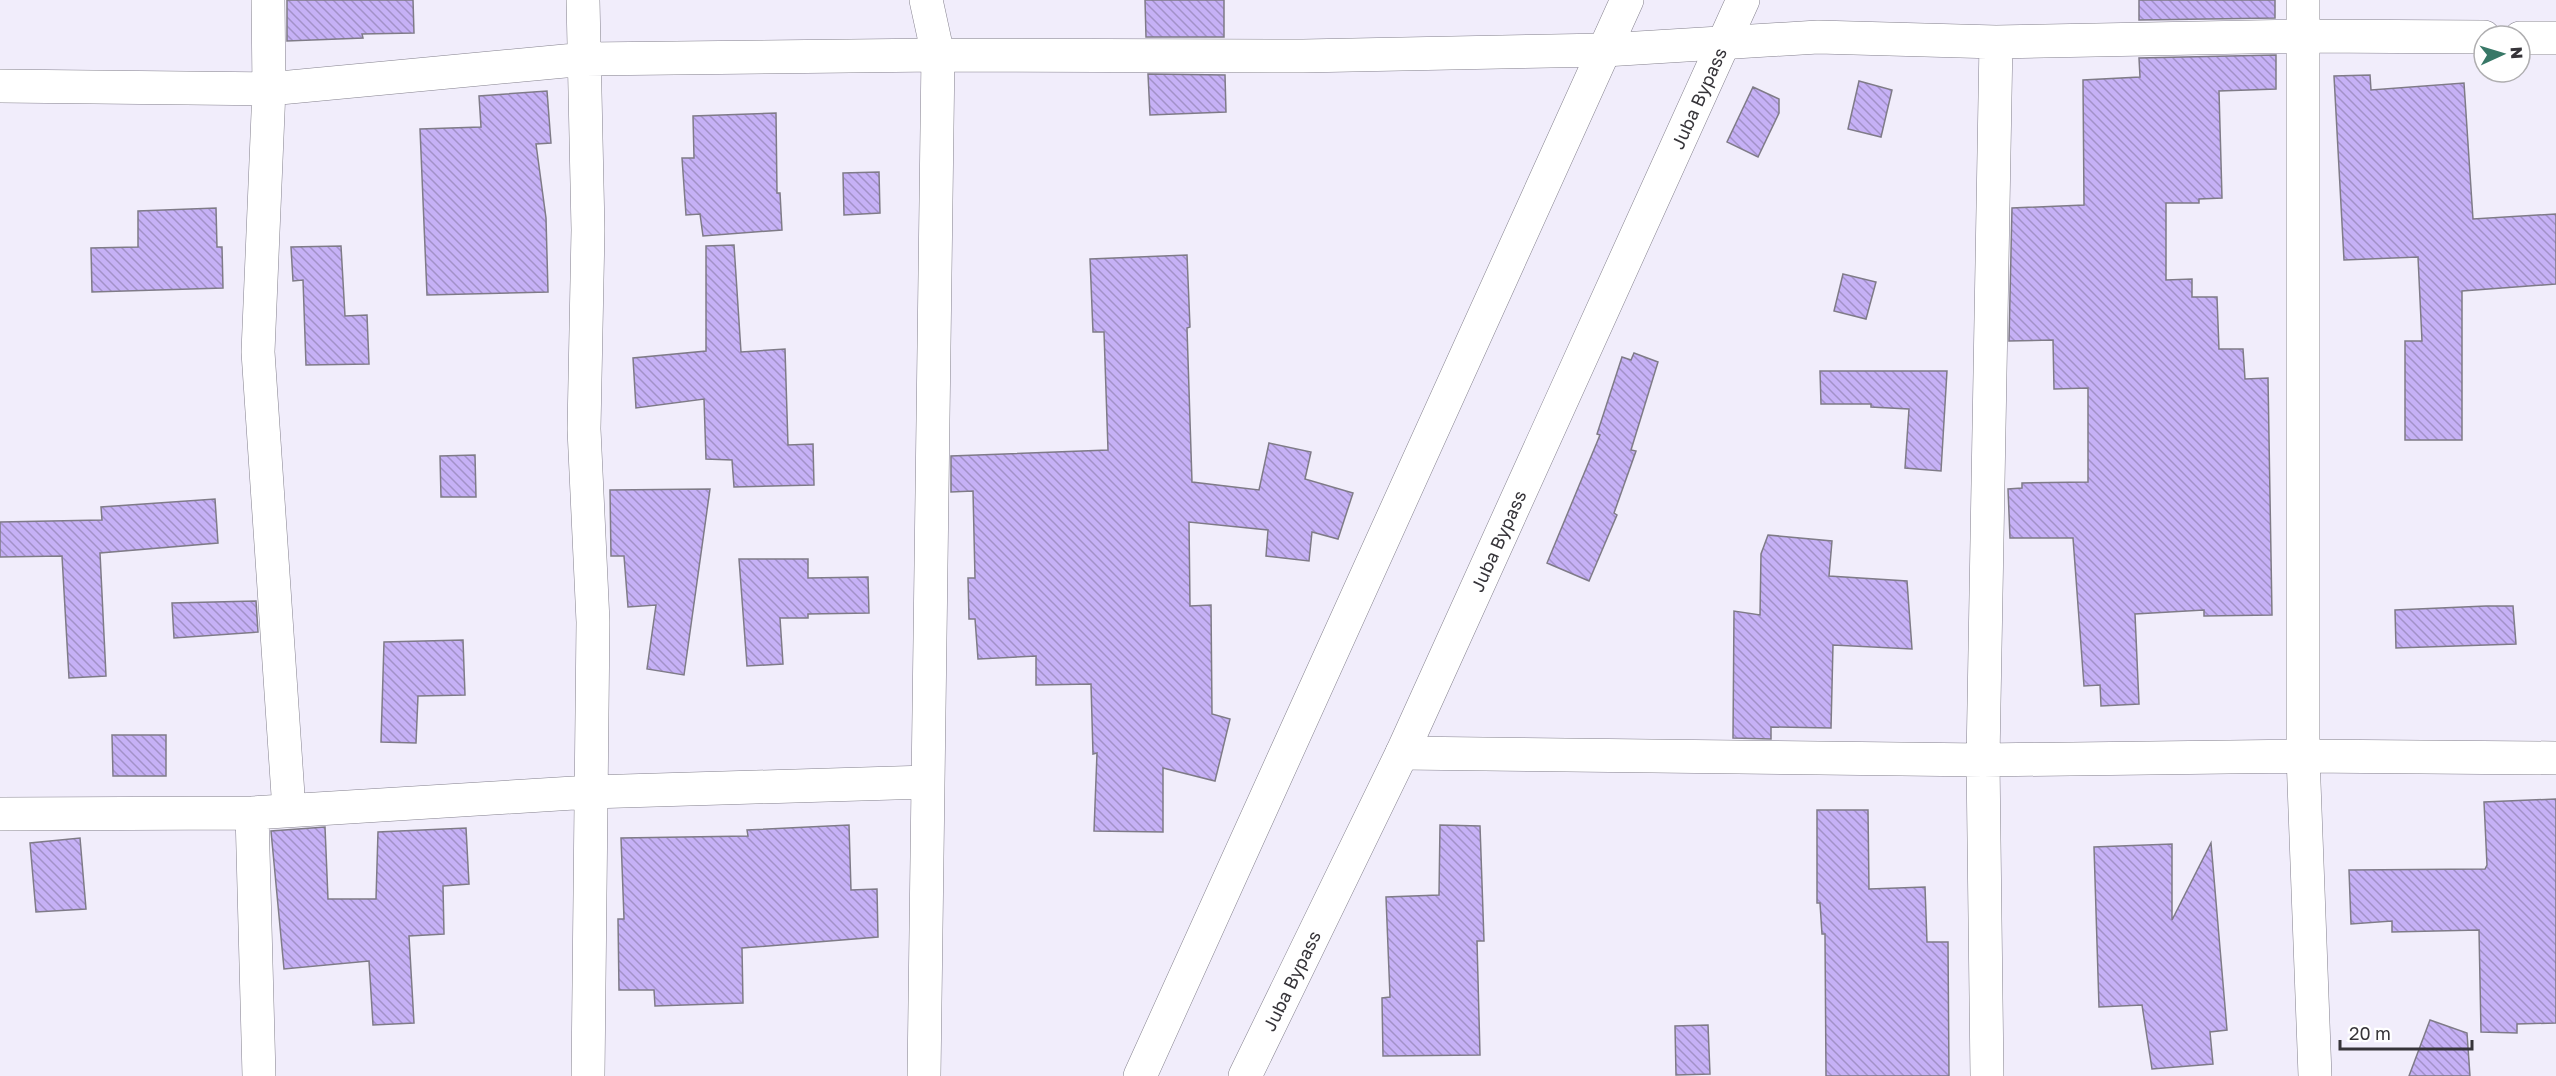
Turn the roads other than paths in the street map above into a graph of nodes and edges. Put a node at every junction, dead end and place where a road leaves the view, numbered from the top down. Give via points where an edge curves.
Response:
1 (268, 0) edge
2 (583, 0) edge
3 (926, 0) edge
4 (1627, 0) edge
5 (1743, 0) edge
6 (2303, 0) edge
7 (2304, 36) junction
8 (2472, 38) edge
9 (2532, 38) edge
10 (2556, 38) edge
11 (1725, 41) junction
12 (1996, 42) junction
13 (1605, 50) junction
14 (938, 55) junction
15 (586, 59) junction
16 (0, 87) edge
17 (269, 89) junction
18 (1402, 753) junction
19 (2303, 756) junction
20 (2556, 758) edge
21 (1983, 760) junction
22 (928, 782) junction
23 (590, 792) junction
24 (289, 810) junction
25 (252, 813) junction
26 (0, 814) edge
27 (258, 1076) edge
28 (588, 1076) edge
29 (924, 1076) edge
30 (1140, 1076) edge
31 (1245, 1076) edge
32 (1987, 1076) edge
33 (2315, 1076) edge

1 - 17 street
2 - 15 street
3 - 14 street
4 - 13 street
5 - 11 street, Juba Bypass
6 - 7 street
7 - 8 street
7 - 12 street
7 - 19 street
9 - 10 street
11 - 12 street via 1818,37
11 - 13 street
11 - 18 street, Juba Bypass
12 - 21 street
13 - 14 street via 1303,56
13 - 30 street
14 - 15 street
14 - 22 street
15 - 17 street
15 - 23 street via 584,429 593,622
16 - 17 street
17 - 24 street via 258,352
18 - 21 street
18 - 31 street, Juba Bypass
19 - 20 street
19 - 21 street
19 - 33 street
21 - 32 street
22 - 23 street
22 - 29 street
23 - 24 street
23 - 28 street
24 - 25 street
25 - 26 street
25 - 27 street

